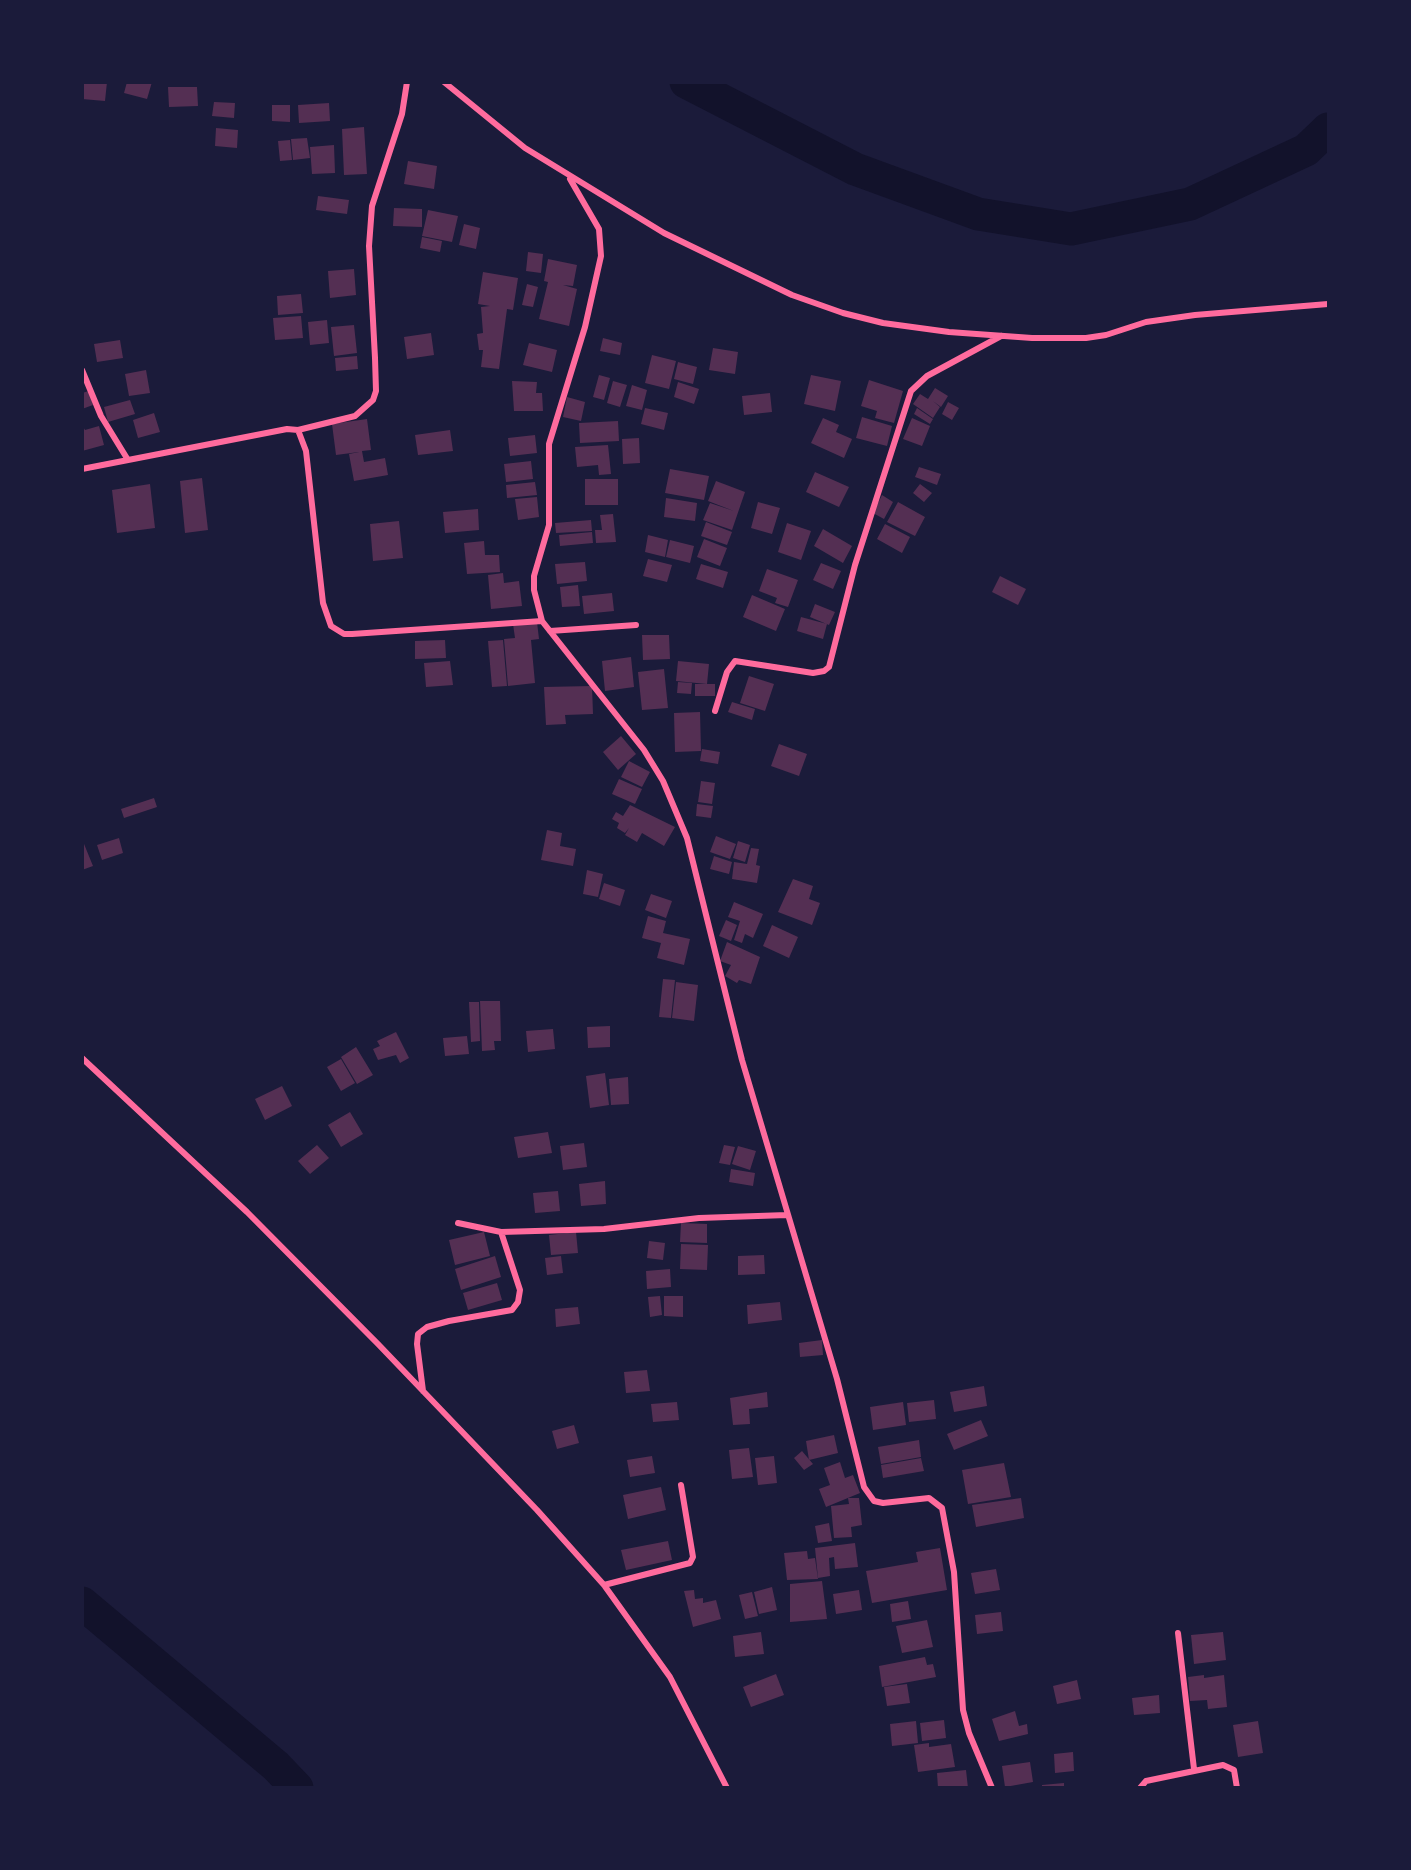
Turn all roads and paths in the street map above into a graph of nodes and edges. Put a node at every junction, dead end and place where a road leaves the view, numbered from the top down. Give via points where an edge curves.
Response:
1 (407, 82) edge
2 (444, 82) edge
3 (567, 175) junction
4 (1329, 304) edge
5 (1002, 336) junction
6 (82, 370) edge
7 (298, 430) junction
8 (128, 460) junction
9 (82, 469) edge
10 (542, 621) junction
11 (636, 625) dead end
12 (550, 631) junction
13 (715, 711) dead end
14 (82, 1058) edge
15 (787, 1215) junction
16 (458, 1223) dead end
17 (501, 1232) junction
18 (423, 1392) junction
19 (681, 1485) dead end
20 (604, 1585) junction
21 (1178, 1633) dead end
22 (1194, 1769) junction
23 (727, 1788) edge
24 (992, 1788) edge
25 (1140, 1788) edge
26 (1236, 1788) edge

1 - 7 street via 402,114 372,206 369,246 373,400 355,416
2 - 3 street via 525,148
3 - 5 street via 664,232 792,295 883,323
3 - 10 street via 599,229 601,256 585,327 550,436 549,525 534,576
4 - 5 street via 1160,319 1086,338
5 - 13 street via 927,376 911,391 855,565 829,667 813,673 735,661 727,672
6 - 8 street via 101,416
7 - 8 street
7 - 10 street via 306,451 323,603 337,632
8 - 9 street
10 - 12 street
11 - 12 street
12 - 15 street via 644,750 679,814 730,1016
14 - 18 street via 247,1212
15 - 17 street via 699,1218 604,1229
15 - 24 street via 868,1495 883,1503 929,1498 942,1508 954,1572 963,1710
16 - 17 street
17 - 18 street via 520,1290 518,1302 512,1310 427,1326 418,1334
18 - 20 street
19 - 20 street via 693,1557 690,1563
20 - 23 street via 670,1677
21 - 22 street
22 - 25 street via 1146,1781
22 - 26 street via 1232,1767

